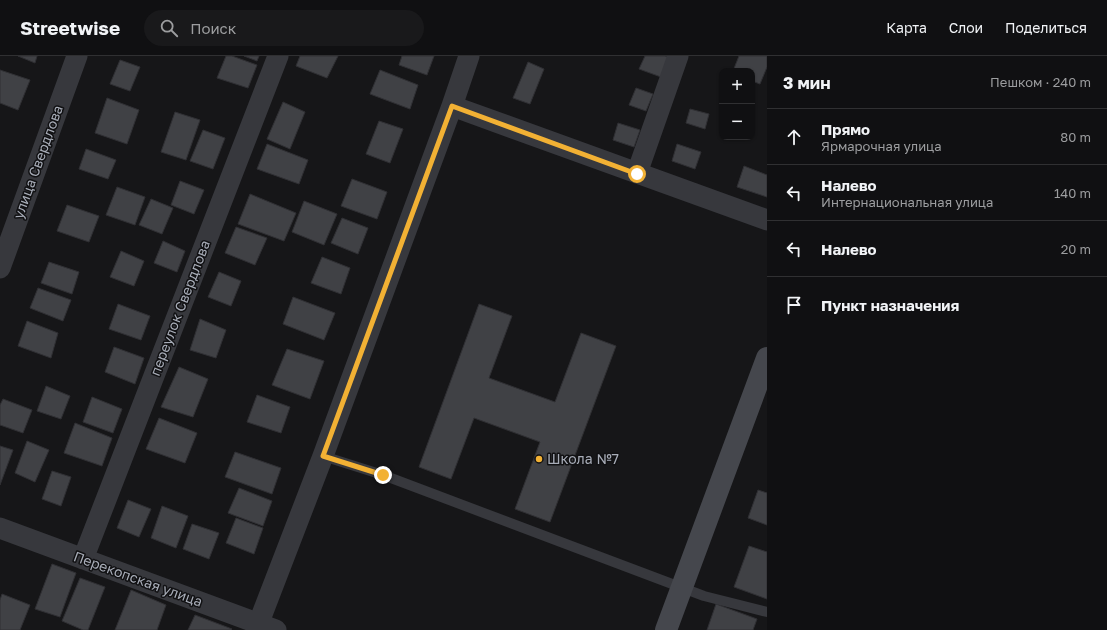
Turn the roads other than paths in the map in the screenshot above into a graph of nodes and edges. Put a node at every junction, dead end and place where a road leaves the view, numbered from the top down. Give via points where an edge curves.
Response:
1 (77, 56) edge
2 (278, 56) edge
3 (469, 56) edge
4 (678, 56) edge
5 (452, 106) junction
6 (637, 174) junction
7 (767, 220) edge
8 (0, 268) edge
9 (767, 358) edge
10 (323, 456) junction
11 (0, 528) edge
12 (83, 559) junction
13 (681, 587) junction
14 (767, 612) edge
15 (263, 628) edge
16 (666, 630) edge

1 - 8 street, улица Свердлова
2 - 12 street, переулок Свердлова
3 - 5 street
4 - 6 street
5 - 6 street
5 - 10 street
6 - 7 street
9 - 13 main road
10 - 13 lane via 383,475
10 - 15 street
11 - 12 street, Перекопская улица
12 - 15 street, Перекопская улица
13 - 14 lane via 704,596
13 - 16 main road

